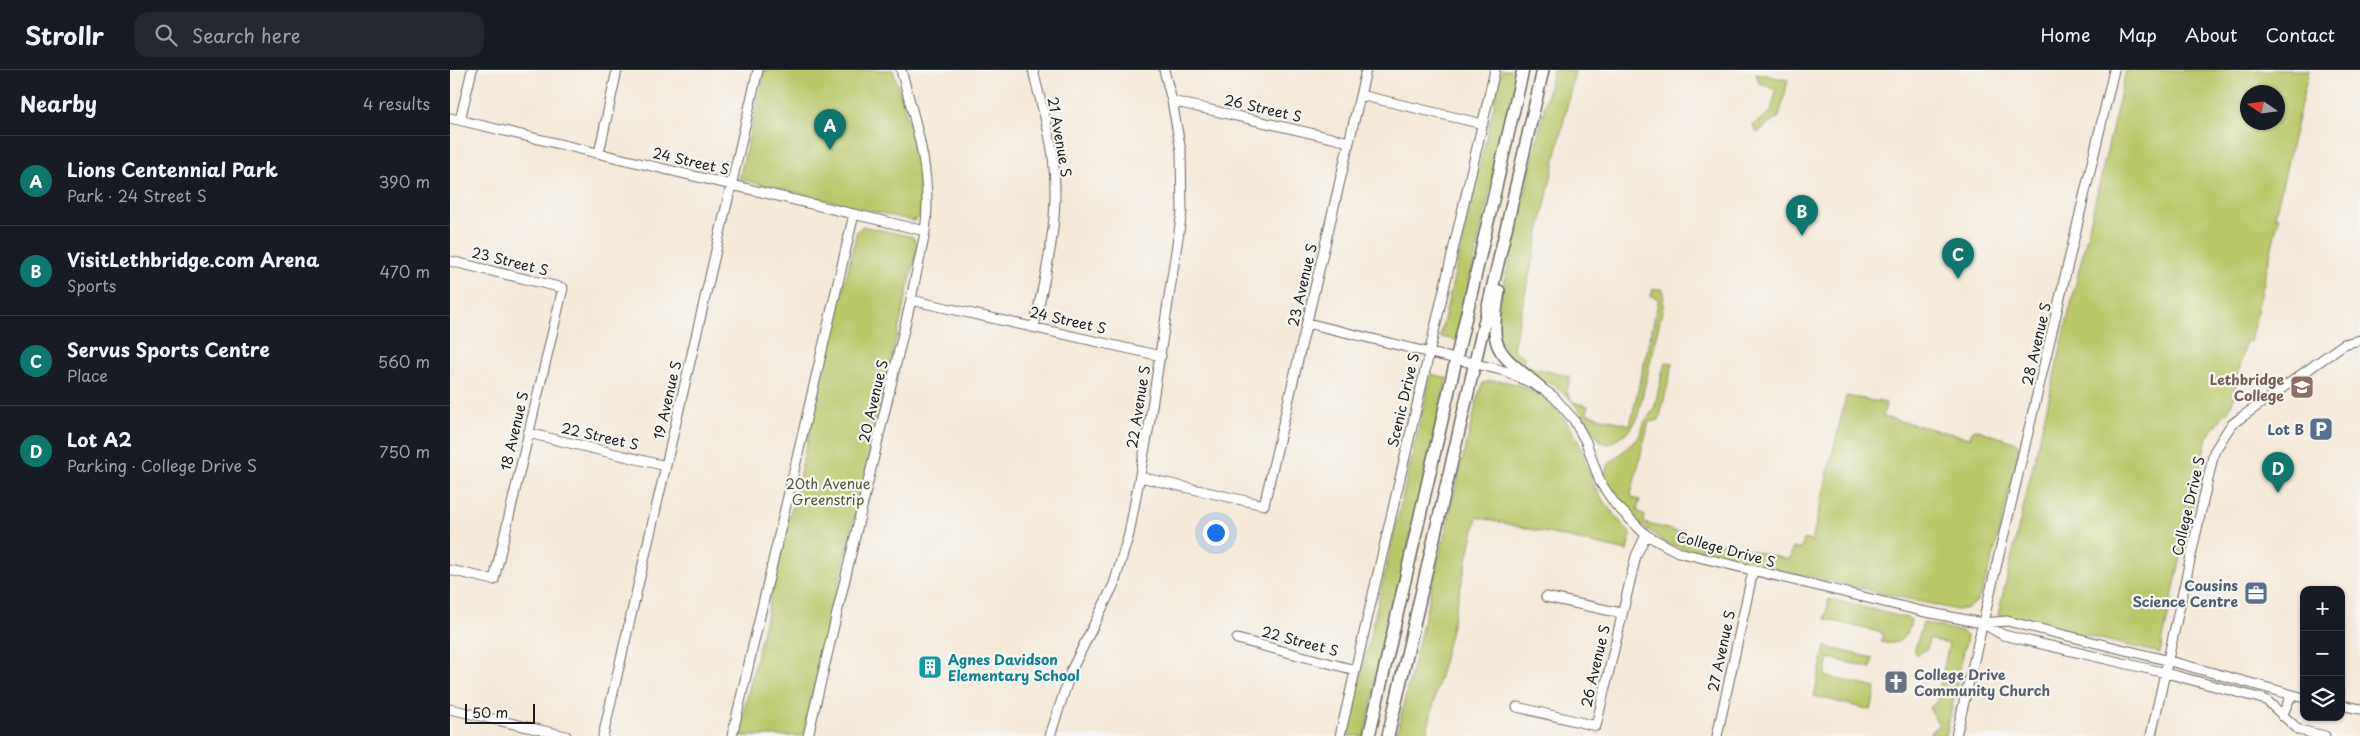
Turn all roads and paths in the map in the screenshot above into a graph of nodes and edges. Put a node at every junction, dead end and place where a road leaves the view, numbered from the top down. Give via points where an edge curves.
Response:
1 (472, 70) edge
2 (617, 70) edge
3 (758, 70) edge
4 (901, 70) edge
5 (1033, 70) edge
6 (1164, 70) edge
7 (1366, 70) edge
8 (1495, 70) edge
9 (1523, 70) edge
10 (1542, 70) edge
11 (2114, 70) edge
12 (1360, 95) junction
13 (1172, 101) junction
14 (450, 118) edge
15 (460, 120) junction
16 (1483, 124) junction
17 (1349, 142) junction
18 (599, 153) junction
19 (1518, 180) junction
20 (731, 184) junction
21 (854, 214) junction
22 (925, 231) junction
23 (450, 261) edge
24 (563, 288) joint
25 (911, 300) junction
26 (1307, 323) junction
27 (1034, 327) junction
28 (2360, 340) edge
29 (1429, 353) junction
30 (1161, 356) junction
31 (1456, 359) junction
32 (1474, 364) junction
33 (1540, 387) junction
34 (528, 433) junction
35 (666, 466) junction
36 (1140, 477) junction
37 (1646, 535) junction
38 (450, 570) edge
39 (1753, 571) junction
40 (1546, 597) dead end
41 (1621, 613) junction
42 (1982, 623) junction
43 (1237, 639) dead end
44 (2170, 661) junction
45 (1355, 670) junction
46 (2166, 673) junction
47 (2291, 696) junction
48 (2300, 697) edge
49 (2345, 706) edge
50 (1516, 707) dead end
51 (2360, 708) edge
52 (450, 709) edge
53 (2282, 716) junction
54 (566, 736) edge
55 (603, 736) edge
56 (732, 736) edge
57 (808, 736) edge
58 (1050, 736) edge
59 (1340, 736) edge
60 (1369, 736) edge
61 (1388, 736) edge
62 (1717, 736) edge
63 (1956, 736) edge
64 (2151, 736) edge
65 (2324, 736) edge

1 - 15 street
2 - 18 street
3 - 20 street, 19 Avenue S
4 - 22 street, 20 Avenue S via 924,157
5 - 27 street, 21 Avenue S via 1054,166 1056,217
6 - 13 street, 22 Avenue S
7 - 12 street, 23 Avenue S
8 - 16 street, Scenic Drive S
9 - 31 main road
10 - 19 main road
11 - 42 street, 28 Avenue S
12 - 16 street
12 - 17 street, 23 Avenue S
13 - 17 street, 26 Street S
13 - 30 street, 22 Avenue S via 1180,151 1182,212
14 - 15 street, 24 Street S
15 - 18 street, 24 Street S
16 - 29 street, Scenic Drive S
17 - 26 street, 23 Avenue S
18 - 20 street, 24 Street S
19 - 32 main road
19 - 33 main road via 1493,325 1494,335 1502,354
20 - 21 street, 24 Street S
20 - 35 street, 19 Avenue S
21 - 22 street, 24 Street S
21 - 56 street
22 - 25 street, 20 Avenue S
23 - 24 street, 23 Street S
24 - 34 street, 18 Avenue S
25 - 27 street, 24 Street S
25 - 57 street, 20 Avenue S
26 - 29 street
26 - 36 street, 23 Avenue S via 1264,505
27 - 30 street, 24 Street S
28 - 44 street, College Drive S via 2344,344 2291,381 2232,425 2222,438 2214,452 2206,484
29 - 31 street
29 - 45 street, Scenic Drive S
30 - 36 street, 22 Avenue S
31 - 32 street, College Drive S
31 - 60 main road
32 - 33 street, College Drive S via 1505,372
32 - 61 main road
33 - 37 street, College Drive S via 1554,397 1574,420 1586,442 1600,482 1615,504
34 - 35 street, 22 Street S
34 - 38 street, 18 Avenue S via 494,580
35 - 55 street, 19 Avenue S
36 - 58 street, 22 Avenue S via 1130,534 1114,584 1071,671
37 - 39 street, College Drive S via 1678,552
37 - 41 street, 26 Avenue S via 1636,556
39 - 42 street, College Drive S
39 - 62 street, 27 Avenue S
40 - 41 street
41 - 50 street, 26 Avenue S via 1596,726
42 - 44 street, College Drive S via 2007,621
42 - 46 street, College Drive S via 2003,635
42 - 63 street, 28 Avenue S
43 - 45 street, 22 Street S
44 - 46 street, College Drive S
44 - 47 street, College Drive S
45 - 59 street, Scenic Drive S
46 - 53 street, College Drive S via 2266,700
46 - 64 street, College Drive S
47 - 48 street, College Drive S
47 - 53 street
49 - 51 street
52 - 54 street
53 - 65 street, College Drive S via 2299,730

